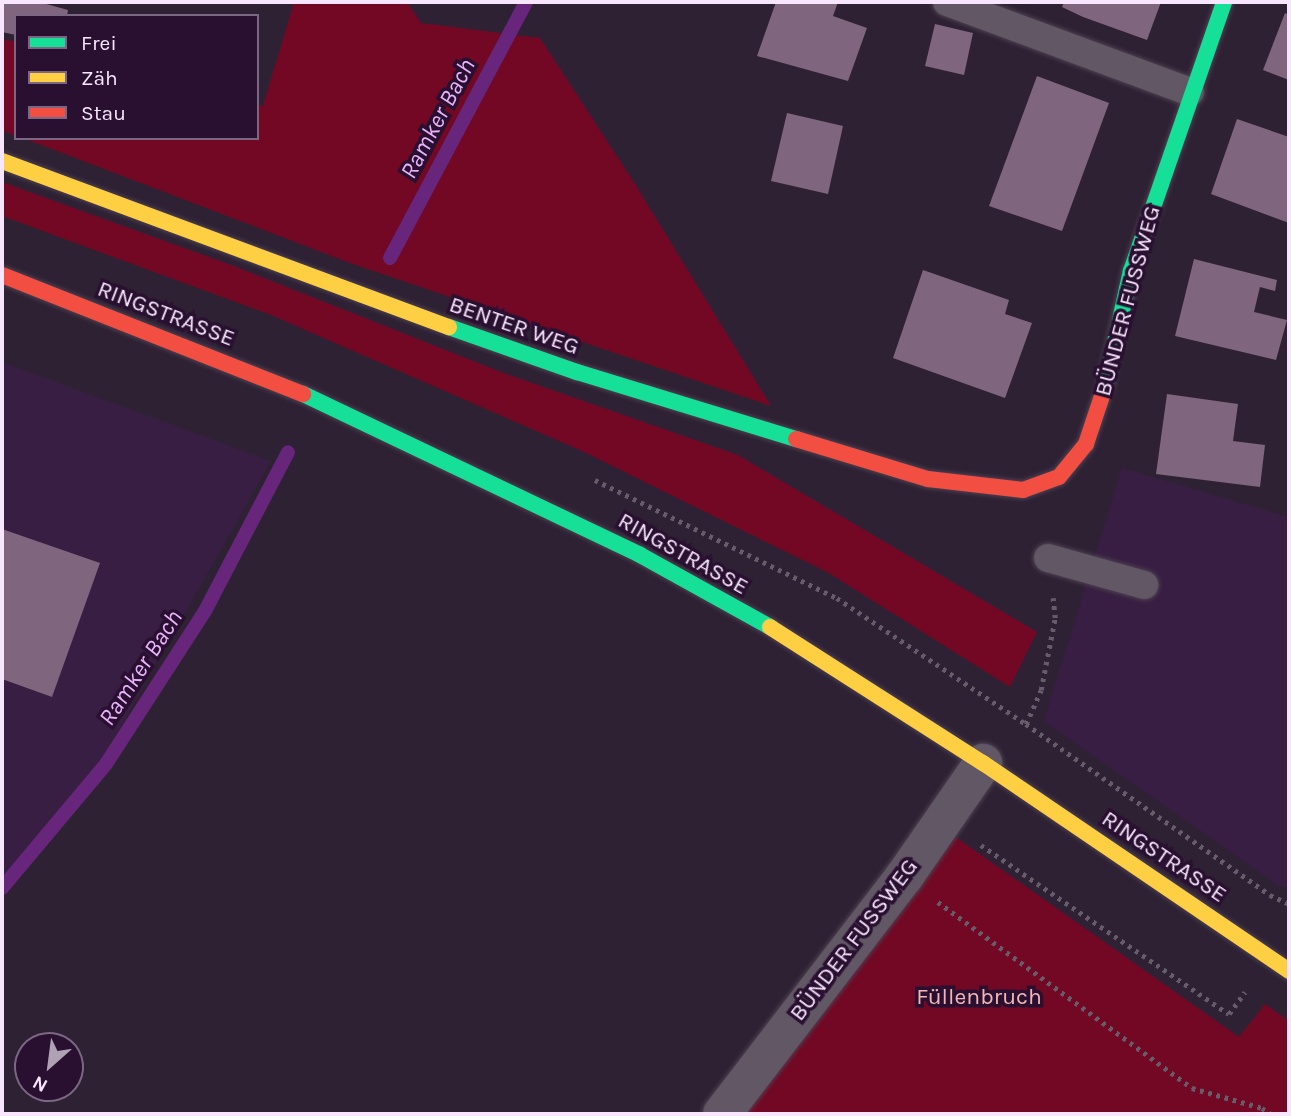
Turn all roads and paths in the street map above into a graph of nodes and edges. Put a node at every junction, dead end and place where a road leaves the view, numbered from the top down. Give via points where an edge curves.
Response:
1 (947, 2) edge
2 (1224, 2) edge
3 (1190, 92) junction
4 (2, 161) edge
5 (2, 275) edge
6 (1023, 490) joint
7 (1048, 558) joint
8 (1144, 584) dead end
9 (983, 763) junction
10 (943, 819) junction
11 (904, 877) junction
12 (1289, 904) edge
13 (1269, 957) junction
14 (1289, 971) edge
15 (722, 1114) edge
16 (1271, 1114) edge

1 - 3 lane
2 - 3 street, BÜNDER FUSSWEG
3 - 6 street, BÜNDER FUSSWEG via 1131,271 1104,391 1086,444 1059,477
4 - 6 street, BENTER WEG via 346,291 577,372 928,479
5 - 9 street, RINGSTRASSE via 274,381 542,505 764,624
7 - 8 lane
7 - 12 path via 1055,618 1041,690 1026,724
9 - 10 street, BÜNDER FUSSWEG
9 - 13 street, RINGSTRASSE
10 - 11 street, BÜNDER FUSSWEG
10 - 13 path via 1229,1014
11 - 15 street, BÜNDER FUSSWEG
11 - 16 path via 1192,1088
13 - 14 street, RINGSTRASSE

